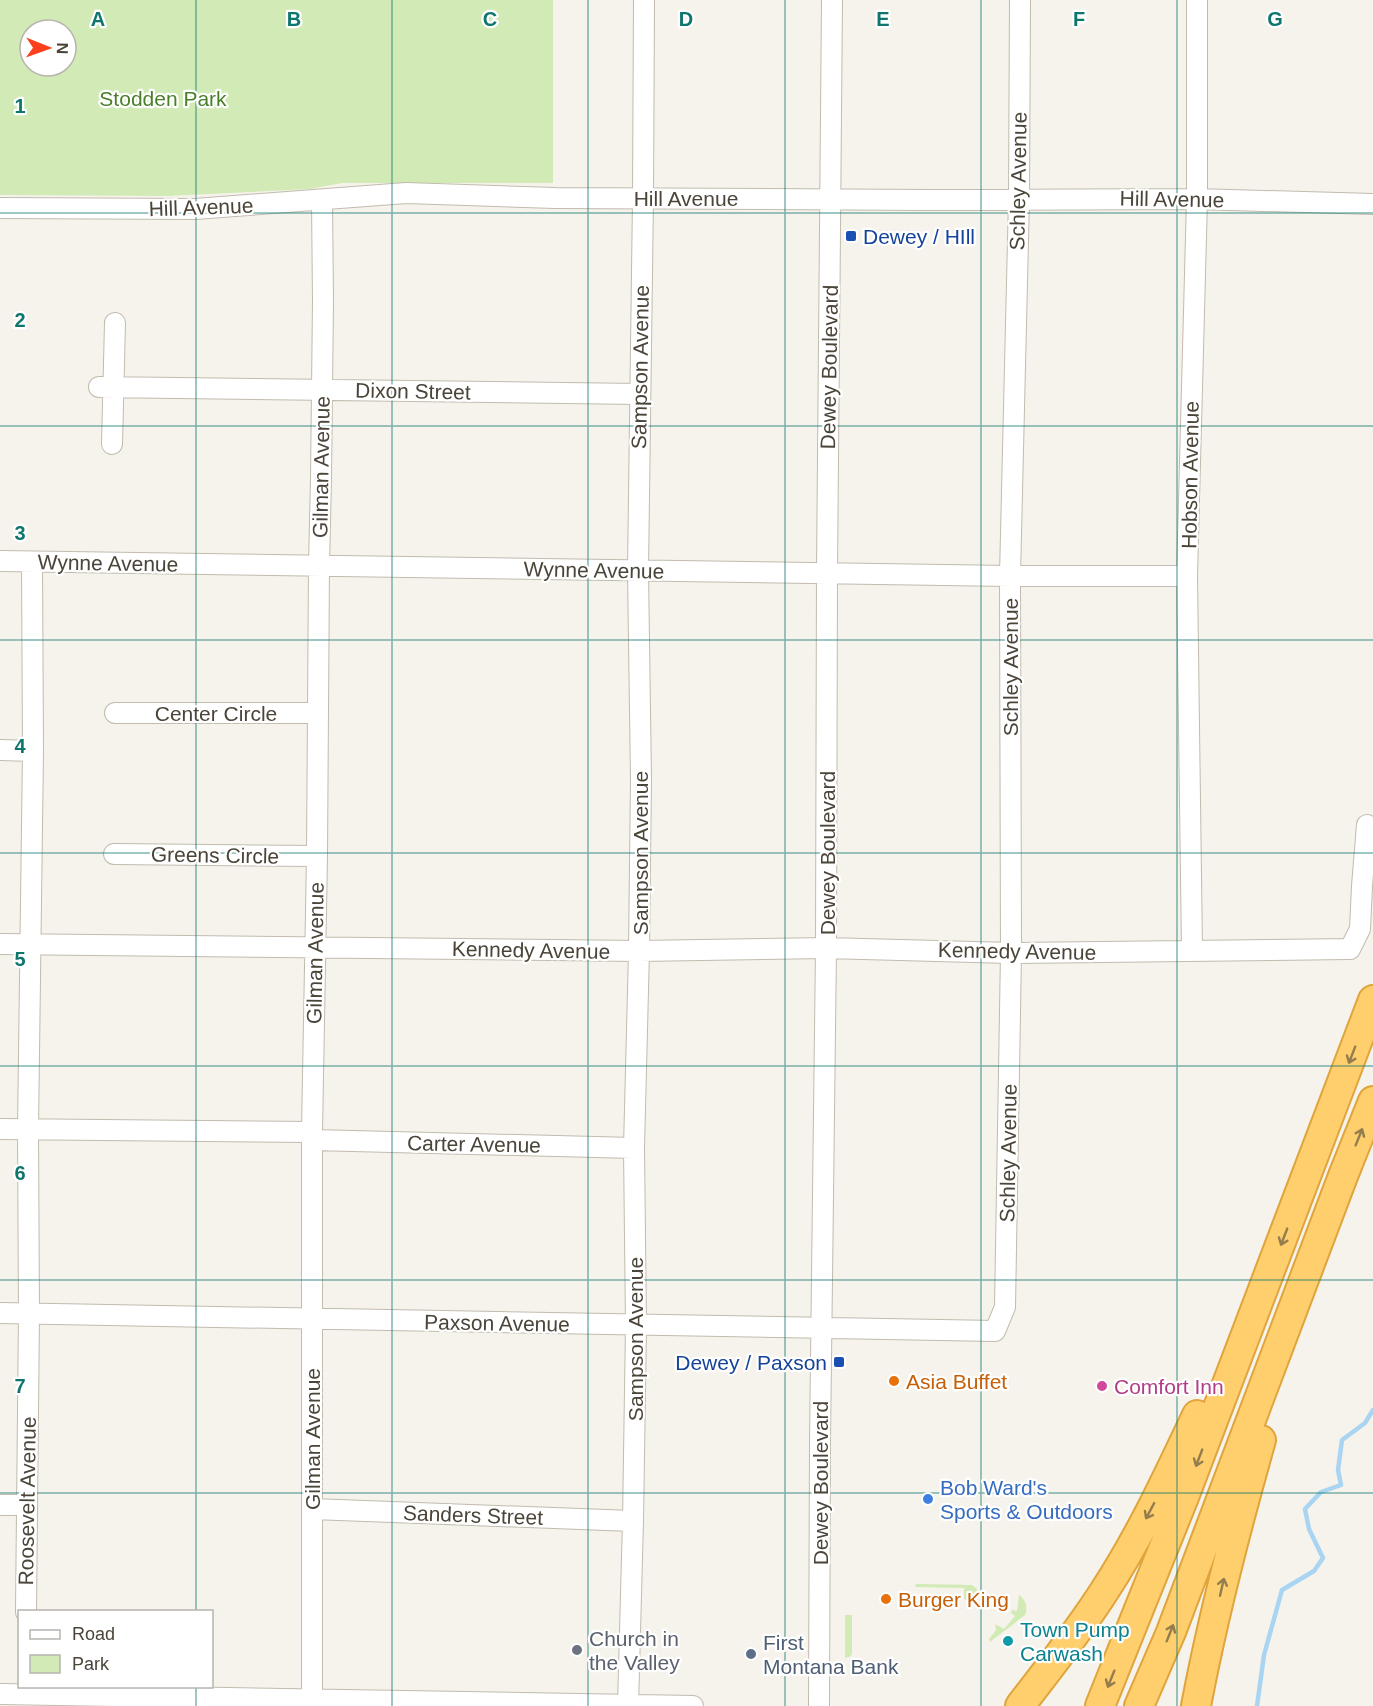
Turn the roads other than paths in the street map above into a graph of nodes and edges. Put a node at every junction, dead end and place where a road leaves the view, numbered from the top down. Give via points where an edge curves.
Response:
1 (644, 0) edge
2 (832, 0) edge
3 (1020, 0) edge
4 (1197, 0) edge
5 (643, 198) junction
6 (1019, 198) junction
7 (831, 199) junction
8 (1197, 199) junction
9 (322, 201) junction
10 (1373, 204) edge
11 (0, 208) edge
12 (115, 323) dead end
13 (106, 387) junction
14 (322, 390) junction
15 (640, 394) junction
16 (112, 444) dead end
17 (0, 561) edge
18 (32, 562) junction
19 (319, 566) junction
20 (638, 571) junction
21 (827, 573) junction
22 (1010, 576) junction
23 (1187, 576) junction
24 (115, 713) dead end
25 (318, 713) junction
26 (0, 750) edge
27 (33, 751) junction
28 (1367, 825) dead end
29 (114, 854) dead end
30 (317, 856) junction
31 (0, 944) edge
32 (29, 944) junction
33 (315, 947) junction
34 (826, 948) junction
35 (639, 951) junction
36 (1192, 951) junction
37 (1011, 953) junction
38 (1373, 1000) edge
39 (1373, 1101) edge
40 (0, 1129) edge
41 (28, 1130) junction
42 (312, 1136) junction
43 (634, 1148) junction
44 (1343, 1176) junction
45 (1263, 1292) junction
46 (0, 1313) edge
47 (29, 1313) junction
48 (312, 1319) junction
49 (636, 1326) junction
50 (822, 1329) junction
51 (995, 1331) joint
52 (0, 1505) edge
53 (26, 1505) junction
54 (312, 1509) junction
55 (633, 1521) junction
56 (26, 1610) edge
57 (0, 1694) edge
58 (26, 1695) edge
59 (312, 1703) edge
60 (628, 1706) edge
61 (693, 1706) edge
62 (819, 1706) edge
63 (1020, 1706) edge
64 (1100, 1706) edge
65 (1139, 1706) edge
66 (1196, 1706) edge

1 - 5 street, Sampson Avenue
2 - 7 street, Dewey Boulevard
3 - 6 street, Schley Avenue
4 - 8 street, Hobson Avenue
5 - 7 street, Hill Avenue
5 - 9 street, Hill Avenue via 406,194
5 - 15 street, Sampson Avenue
6 - 7 street, Hill Avenue
6 - 8 street, Hill Avenue
6 - 22 street, Schley Avenue
7 - 21 street, Dewey Boulevard
8 - 10 street, Hill Avenue
8 - 23 street, Hobson Avenue
9 - 11 street, Hill Avenue via 195,209
9 - 14 street, Gilman Avenue
12 - 13 street
13 - 14 street, Dixon Street
13 - 16 street
14 - 15 street, Dixon Street
14 - 19 street, Gilman Avenue
15 - 20 street, Sampson Avenue
17 - 18 street, Wynne Avenue
18 - 19 street, Wynne Avenue
18 - 27 street, Roosevelt Avenue
19 - 20 street, Wynne Avenue
19 - 25 street, Gilman Avenue
20 - 21 street, Wynne Avenue
20 - 35 street, Sampson Avenue
21 - 22 street, Wynne Avenue
21 - 34 street, Dewey Boulevard
22 - 23 street, Wynne Avenue
22 - 37 street, Schley Avenue
23 - 36 street, Hobson Avenue
24 - 25 street, Center Circle
25 - 30 street, Gilman Avenue
26 - 27 street
27 - 32 street, Roosevelt Avenue
28 - 36 street, Kennedy Avenue via 1360,929 1350,949
29 - 30 street, Greens Circle
30 - 33 street, Gilman Avenue
31 - 32 street, Kennedy Avenue
32 - 33 street, Kennedy Avenue
32 - 41 street, Roosevelt Avenue
33 - 35 street, Kennedy Avenue
33 - 42 street, Gilman Avenue
34 - 35 street, Kennedy Avenue
34 - 37 street, Kennedy Avenue
34 - 50 street, Dewey Boulevard
35 - 43 street, Sampson Avenue
36 - 37 street, Kennedy Avenue
37 - 51 street, Schley Avenue via 1005,1306
38 -> 45 highway
44 -> 39 highway
40 - 41 street, Carter Avenue
41 - 42 street, Carter Avenue
41 - 47 street, Roosevelt Avenue
42 - 43 street, Carter Avenue
42 - 48 street, Gilman Avenue
43 - 49 street, Sampson Avenue
65 -> 44 highway via 1171,1632
66 -> 44 highway via 1263,1430 1302,1321
45 -> 63 highway via 1106,1589
45 -> 64 highway
46 - 47 street, Paxson Avenue
47 - 48 street, Paxson Avenue
47 - 53 street, Roosevelt Avenue
48 - 49 street, Paxson Avenue
48 - 54 street, Gilman Avenue
49 - 50 street, Paxson Avenue
49 - 55 street, Sampson Avenue
50 - 51 street, Paxson Avenue
50 - 62 street, Dewey Boulevard
52 - 53 street
53 - 56 street, Roosevelt Avenue
54 - 55 street, Sanders Street
54 - 59 street, Gilman Avenue
55 - 60 street, Sampson Avenue
57 - 58 street
58 - 59 street
59 - 60 street
60 - 61 street

